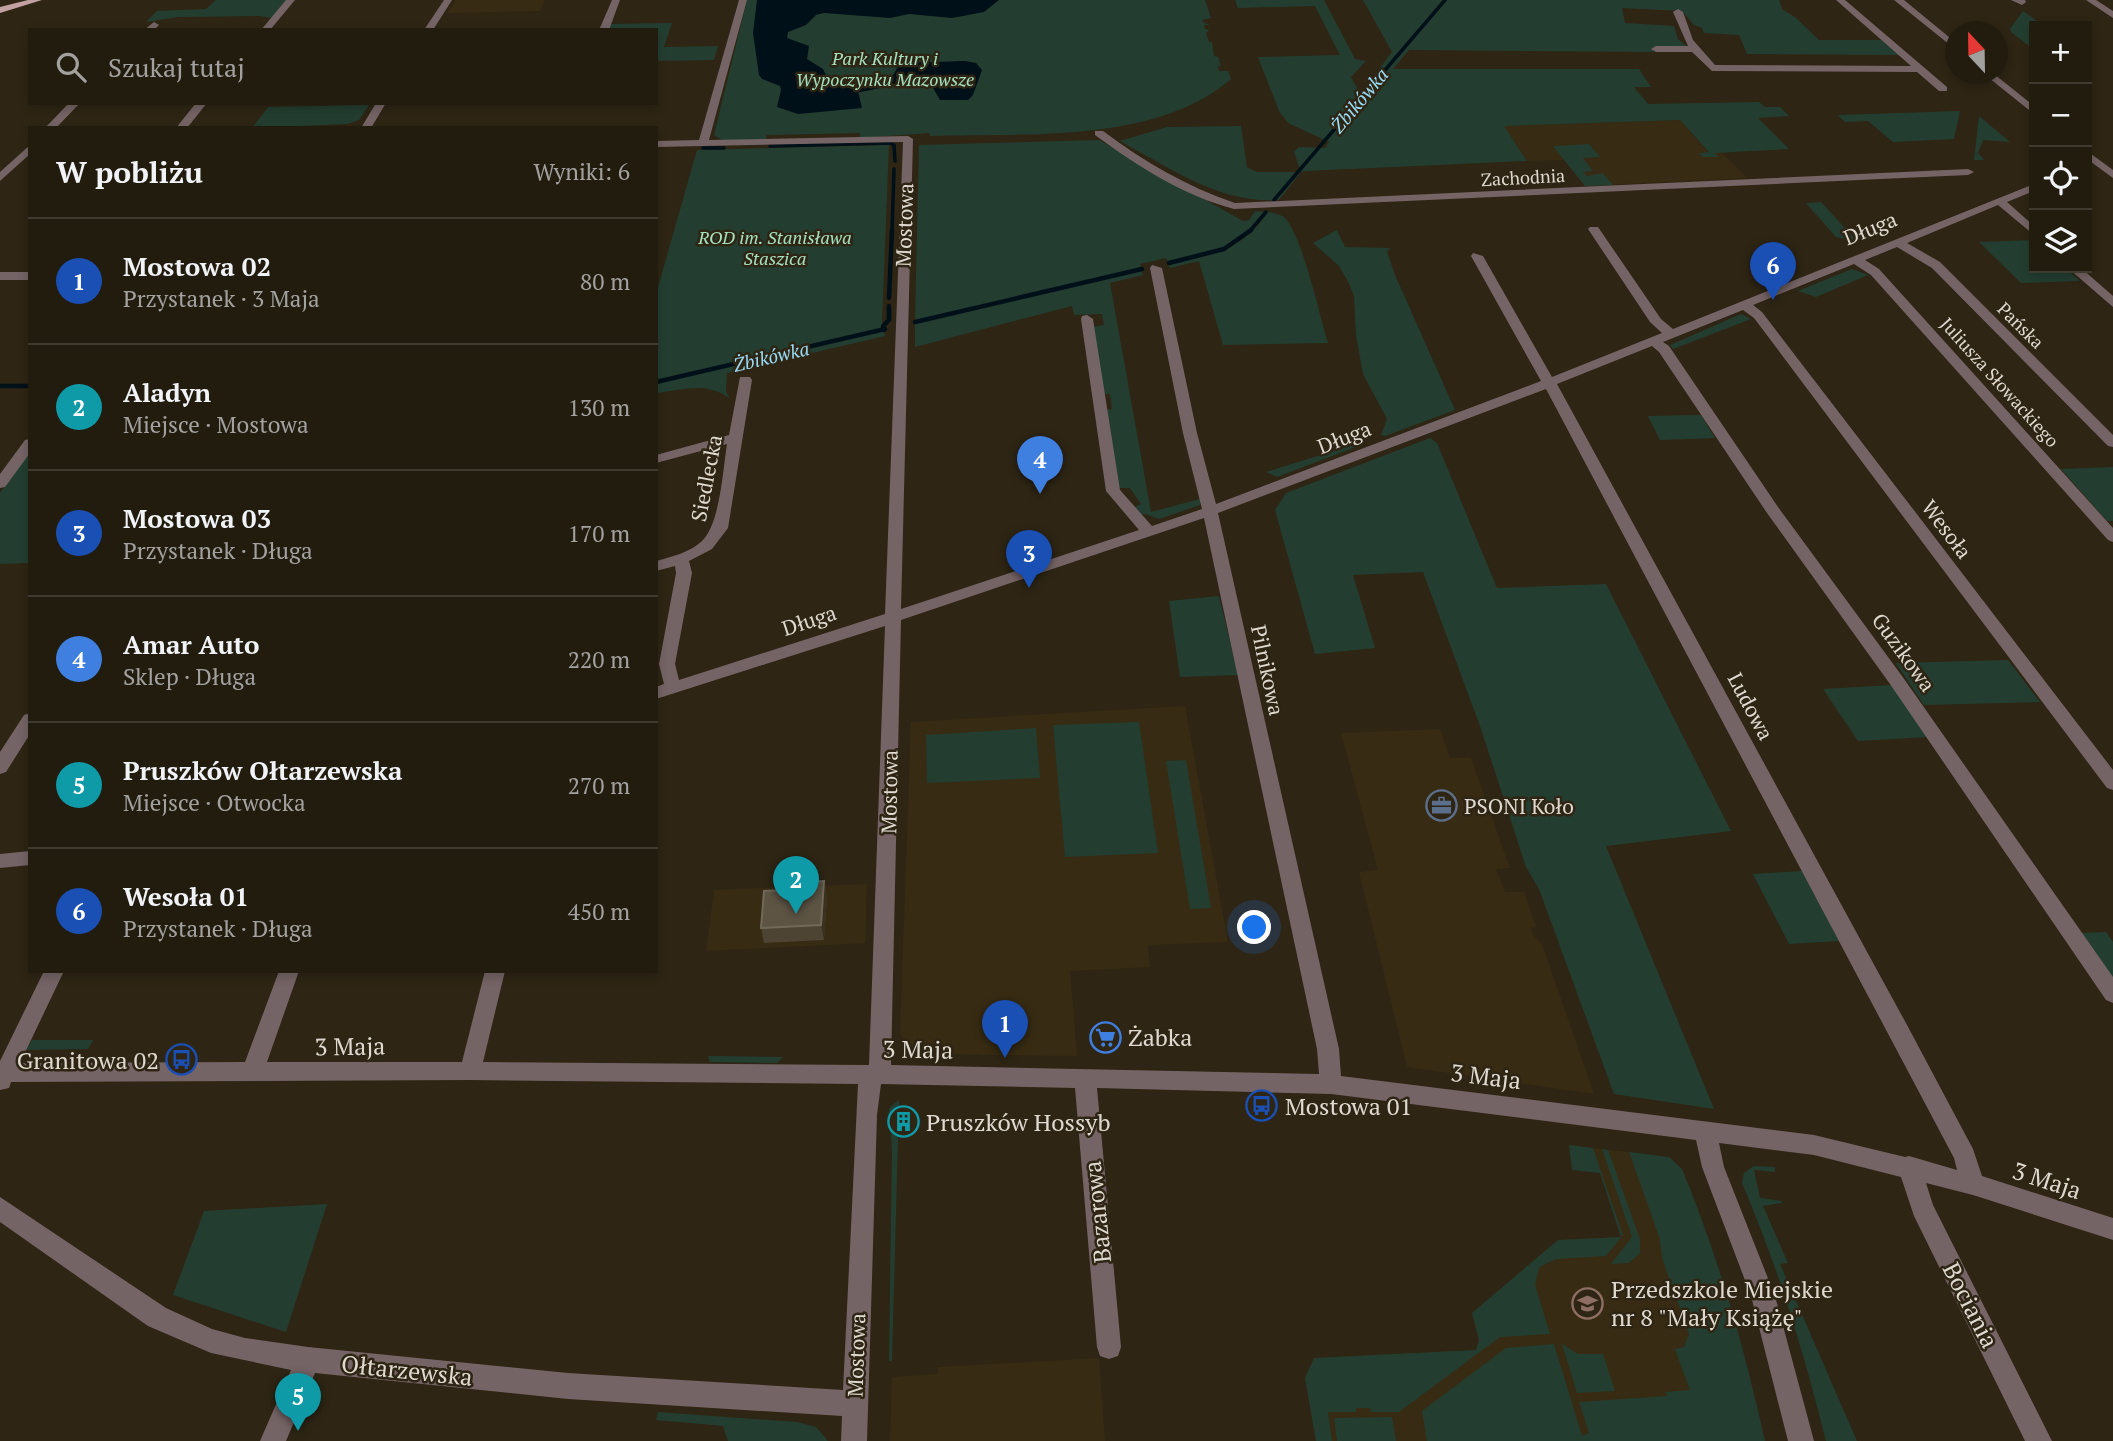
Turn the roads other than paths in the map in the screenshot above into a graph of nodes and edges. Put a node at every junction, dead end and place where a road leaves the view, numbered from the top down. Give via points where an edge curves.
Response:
1 (38, 0) edge
2 (290, 0) edge
3 (447, 0) edge
4 (616, 0) edge
5 (743, 0) edge
6 (1840, 0) edge
7 (1898, 0) edge
8 (2090, 0) edge
9 (0, 10) edge
10 (1678, 12) dead end
11 (2113, 15) edge
12 (267, 28) edge
13 (429, 28) edge
14 (605, 28) edge
15 (1945, 38) edge
16 (1656, 49) dead end
17 (1696, 51) junction
18 (1920, 69) junction
19 (2001, 84) edge
20 (1943, 89) dead end
21 (73, 105) edge
22 (200, 105) edge
23 (380, 105) edge
24 (2029, 107) edge
25 (52, 126) edge
26 (183, 126) edge
27 (367, 126) edge
28 (1099, 132) dead end
29 (658, 144) edge
30 (703, 144) junction
31 (28, 150) edge
32 (2107, 165) edge
33 (1968, 173) dead end
34 (2113, 175) edge
35 (0, 178) edge
36 (2029, 189) edge
37 (2000, 201) junction
38 (2029, 227) edge
39 (1594, 229) dead end
40 (1897, 242) junction
41 (1477, 256) dead end
42 (1855, 259) junction
43 (1156, 268) dead end
44 (2080, 273) edge
45 (0, 276) edge
46 (28, 276) edge
47 (2113, 303) edge
48 (1743, 304) junction
49 (1087, 319) dead end
50 (1671, 333) junction
51 (1653, 341) junction
52 (745, 380) dead end
53 (1547, 383) junction
54 (735, 438) junction
55 (2113, 443) edge
56 (28, 446) edge
57 (658, 458) edge
58 (0, 484) edge
59 (1209, 512) junction
60 (1149, 532) junction
61 (2113, 537) edge
62 (681, 559) junction
63 (658, 565) edge
64 (894, 616) junction
65 (674, 687) junction
66 (658, 692) edge
67 (28, 722) edge
68 (0, 767) edge
69 (2113, 783) edge
70 (28, 858) edge
71 (0, 861) edge
72 (53, 973) edge
73 (288, 973) edge
74 (494, 973) edge
75 (2113, 994) edge
76 (470, 1071) junction
77 (252, 1073) junction
78 (875, 1074) junction
79 (1, 1076) edge
80 (1085, 1077) junction
81 (1331, 1084) junction
82 (1705, 1130) junction
83 (1909, 1166) junction
84 (1973, 1184) junction
85 (0, 1208) edge
86 (2113, 1229) edge
87 (1109, 1347) dead end
88 (308, 1360) junction
89 (855, 1404) junction
90 (274, 1441) edge
91 (854, 1441) edge
92 (1801, 1441) edge
93 (2039, 1441) edge

1 - 9 main road
2 - 12 street
3 - 13 street
4 - 14 street
5 - 30 street
6 - 18 street
7 - 15 street
8 - 11 street
10 - 17 street
16 - 17 street
17 - 18 street via 1712,68
18 - 20 street
19 - 24 street
21 - 25 street
22 - 26 street
23 - 27 street
28 - 33 street, Zachodnia via 1115,146 1197,192 1234,206
29 - 30 street
30 - 64 street, Mostowa via 908,139
31 - 35 street
32 - 34 street
36 - 37 street, Długa
37 - 38 street
37 - 40 street, Długa
39 - 50 street via 1656,322
40 - 42 street, Długa
40 - 55 street, Pańska via 1936,265
41 - 53 street, Ludowa
42 - 48 street, Długa
42 - 61 street, Juliusza Słowackiego via 1875,272
43 - 59 street, Pilnikowa
44 - 47 street
45 - 46 street
48 - 50 street, Długa
48 - 69 street, Wesoła via 1758,315
49 - 60 street via 1113,491
50 - 51 street, Długa
51 - 53 street, Długa
51 - 75 street, Guzikowa via 1664,349
52 - 54 street, Siedlecka
53 - 59 street, Długa
53 - 84 street, Ludowa via 1900,1031 1965,1156
54 - 57 street
54 - 62 street, Siedlecka via 720,528 707,546
56 - 58 street
59 - 60 street, Długa
59 - 81 street, Pilnikowa via 1325,1036
60 - 64 street, Długa
62 - 63 street, Siedlecka
62 - 65 street via 684,573 667,664
64 - 65 street, Długa
64 - 78 street, Mostowa via 881,1063
65 - 66 street, Długa
67 - 68 street
70 - 71 street
72 - 79 street
73 - 77 street
74 - 76 street
76 - 77 street, 3 Maja
76 - 78 street, 3 Maja
77 - 79 street, 3 Maja
78 - 80 street, 3 Maja
78 - 89 street, Mostowa via 868,1086 866,1115
80 - 81 street, 3 Maja
80 - 87 street, Bazarowa
81 - 82 street, 3 Maja
82 - 83 street, 3 Maja via 1814,1144
82 - 92 street via 1713,1167 1763,1296
83 - 84 street, 3 Maja
83 - 93 street, Bociania via 1922,1208
84 - 86 street, 3 Maja
85 - 88 street, Ołtarzewska via 156,1317 211,1341
88 - 89 street, Ołtarzewska via 568,1386
88 - 90 street
89 - 91 street, Mostowa

